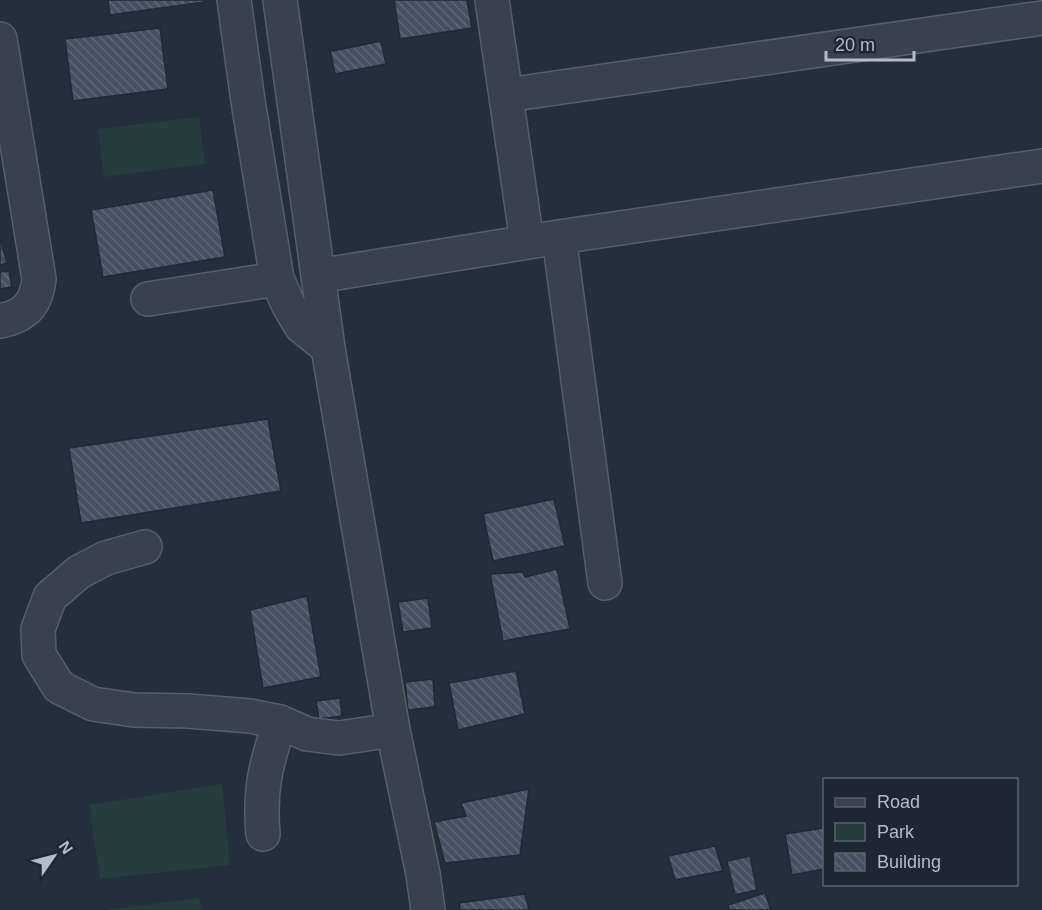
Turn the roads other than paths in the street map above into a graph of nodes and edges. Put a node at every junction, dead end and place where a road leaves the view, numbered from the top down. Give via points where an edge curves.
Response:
1 (234, 0) edge
2 (280, 0) edge
3 (492, 0) edge
4 (1042, 18) edge
5 (0, 39) edge
6 (507, 95) junction
7 (1042, 166) edge
8 (559, 237) junction
9 (527, 242) junction
10 (318, 276) junction
11 (277, 279) junction
12 (148, 299) dead end
13 (0, 321) edge
14 (328, 348) junction
15 (145, 548) dead end
16 (605, 583) dead end
17 (280, 722) junction
18 (393, 730) junction
19 (263, 834) dead end
20 (428, 910) edge

1 - 11 street
2 - 10 street
3 - 6 street
4 - 6 street
5 - 13 street via 39,279 38,295 28,309
6 - 9 street
7 - 8 street
8 - 9 street
8 - 16 street
9 - 10 street
10 - 14 street
11 - 12 street
11 - 14 street via 300,326
14 - 18 street
15 - 17 street via 106,558 79,572 50,597 38,628 39,656 59,687 93,704 240,715
17 - 18 street via 307,734 339,738
17 - 19 street via 264,770
18 - 20 street

